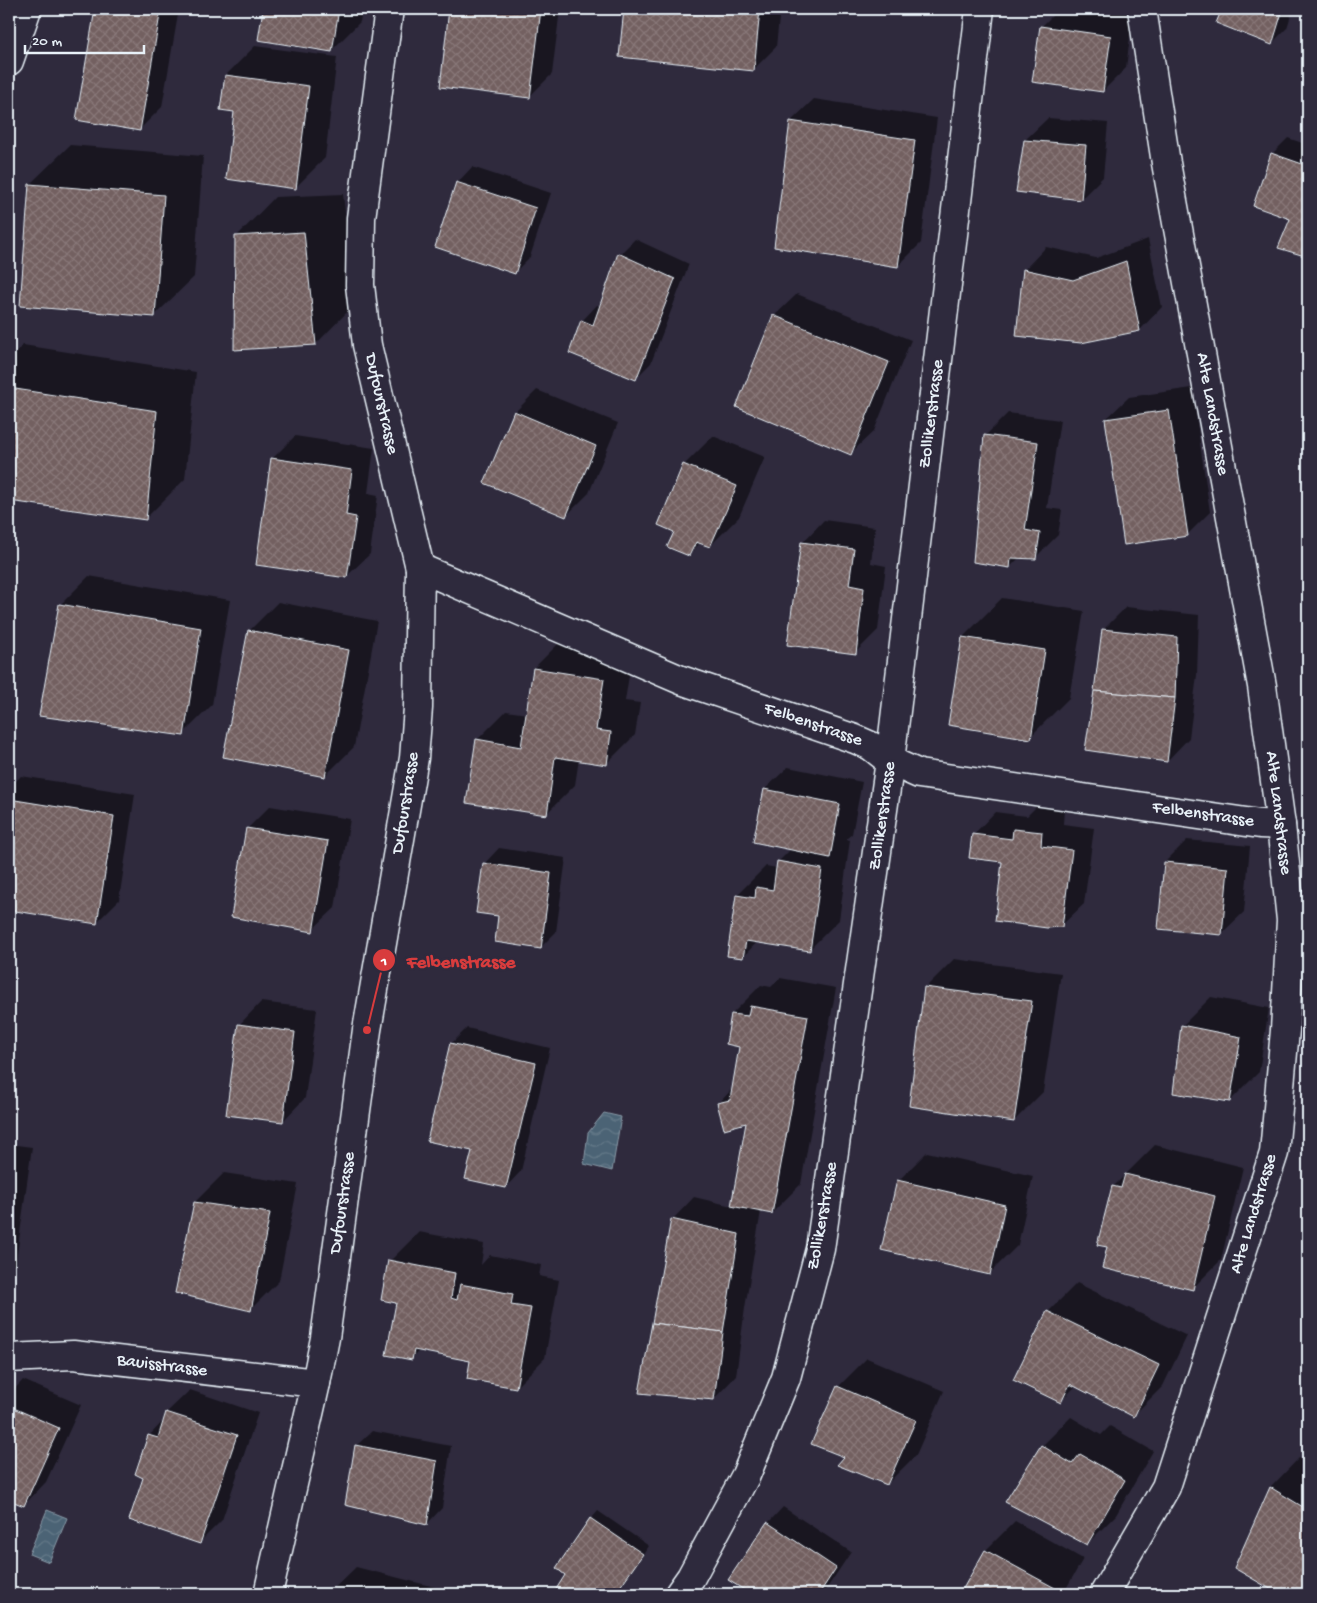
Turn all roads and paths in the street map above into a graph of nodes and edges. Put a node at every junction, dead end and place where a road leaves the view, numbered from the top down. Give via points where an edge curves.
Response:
1 (27, 9) edge
2 (389, 9) edge
3 (980, 9) edge
4 (1142, 9) edge
5 (9, 61) edge
6 (420, 568) junction
7 (890, 761) junction
8 (1281, 824) junction
9 (9, 1358) edge
10 (316, 1383) junction
11 (268, 1594) edge
12 (679, 1594) edge
13 (1104, 1594) edge

1 - 5 street
2 - 6 street, Dufourstrasse via 362,218 360,285 367,345
3 - 7 street, Zollikerstrasse
4 - 8 street, Alte Landstrasse via 1166,163 1262,686
6 - 7 street, Felbenstrasse via 681,680 855,739 871,746
6 - 10 street, Dufourstrasse via 414,758 366,1030 325,1338
7 - 8 street, Felbenstrasse via 919,774 1260,824
7 - 12 street, Zollikerstrasse via 820,1249 786,1378 746,1475
8 - 13 street, Alte Landstrasse via 1291,920 1274,1153 1166,1487
9 - 10 street, Bauisstrasse via 73,1355
10 - 11 street, Dufourstrasse

